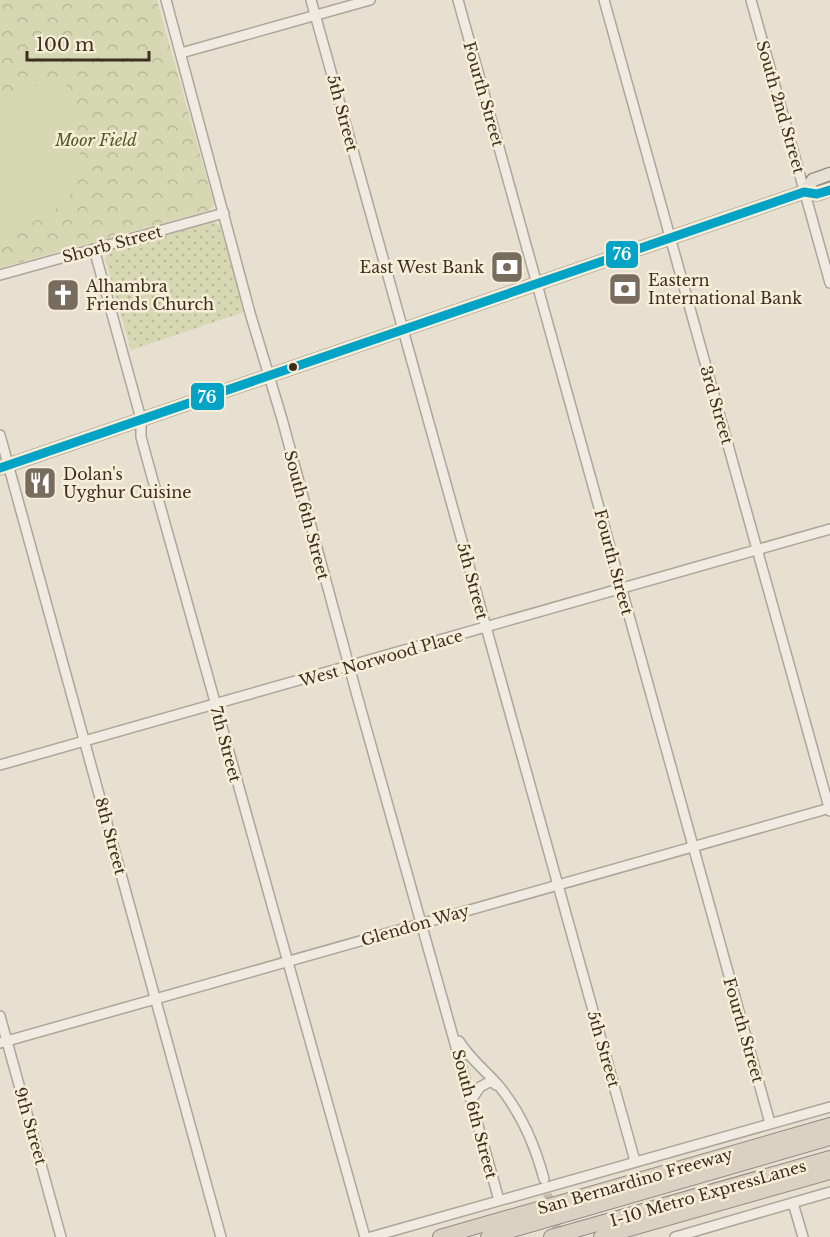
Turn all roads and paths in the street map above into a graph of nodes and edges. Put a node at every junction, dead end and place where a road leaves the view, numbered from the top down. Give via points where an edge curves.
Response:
1 (166, 0) edge
2 (311, 0) edge
3 (370, 0) edge
4 (458, 0) edge
5 (604, 0) edge
6 (751, 0) edge
7 (315, 15) junction
8 (181, 52) junction
9 (830, 174) edge
10 (830, 190) edge
11 (804, 192) junction
12 (224, 213) junction
13 (670, 237) junction
14 (94, 249) junction
15 (0, 275) edge
16 (538, 283) junction
17 (830, 283) edge
18 (402, 329) junction
19 (269, 375) junction
20 (141, 419) junction
21 (0, 435) edge
22 (4, 466) edge
23 (830, 529) edge
24 (758, 550) junction
25 (622, 589) junction
26 (485, 628) junction
27 (350, 667) junction
28 (215, 704) junction
29 (85, 742) junction
30 (0, 765) edge
31 (830, 809) edge
32 (694, 848) junction
33 (558, 885) junction
34 (422, 924) junction
35 (288, 962) junction
36 (156, 999) junction
37 (0, 1016) edge
38 (451, 1029) junction
39 (4, 1042) edge
40 (500, 1088) junction
41 (472, 1099) junction
42 (830, 1107) edge
43 (771, 1124) junction
44 (830, 1125) edge
45 (830, 1138) edge
46 (830, 1158) edge
47 (634, 1161) junction
48 (830, 1172) edge
49 (544, 1179) tunnel mouth
50 (830, 1192) edge
51 (499, 1200) junction
52 (793, 1203) junction
53 (61, 1237) edge
54 (221, 1237) edge
55 (365, 1237) edge
56 (371, 1237) edge
57 (440, 1237) edge
58 (488, 1237) edge
59 (551, 1237) edge
60 (601, 1237) edge
61 (675, 1237) edge
62 (803, 1237) edge

1 - 8 street, South 6th Street
2 - 7 street, 5th Street
3 - 7 street
4 - 16 street, Fourth Street
5 - 13 street, 3rd Street
6 - 11 street, South 2nd Street
7 - 8 street
7 - 18 street, 5th Street
8 - 12 street, South 6th Street
9 - 11 main road via 813,180
10 - 11 main road
11 - 13 main road
11 - 17 street, South 2nd Street
12 - 14 street, Shorb Street
12 - 19 street, South 6th Street
13 - 16 main road
13 - 24 street, 3rd Street
14 - 15 street, Shorb Street
14 - 20 street, 7th Street
16 - 18 main road
16 - 25 street, Fourth Street
18 - 19 main road
18 - 26 street, 5th Street
19 - 20 main road
19 - 27 street, South 6th Street
20 - 22 main road
20 - 28 street, 7th Street via 141,437
21 - 22 street, 8th Street
22 - 29 street, 8th Street
23 - 24 street, West Norwood Place
24 - 25 street, West Norwood Place
24 - 31 street, 3rd Street
25 - 26 street, West Norwood Place
25 - 32 street, Fourth Street
26 - 27 street, West Norwood Place
26 - 33 street, 5th Street
27 - 28 street, West Norwood Place
27 - 34 street, South 6th Street
28 - 29 street, West Norwood Place
28 - 35 street, 7th Street
29 - 30 street, West Norwood Place
29 - 36 street, 8th Street
31 - 32 street, Glendon Way
32 - 33 street, Glendon Way
32 - 43 street, Fourth Street
33 - 34 street, Glendon Way
33 - 47 street, 5th Street
34 - 35 street, Glendon Way
34 - 38 street, South 6th Street
35 - 36 street, Glendon Way
35 - 55 street, 7th Street
36 - 39 street, Glendon Way
36 - 54 street, 8th Street
37 - 39 street, 9th Street
38 - 40 street, South 6th Street via 469,1057
38 - 41 street, South 6th Street
39 - 53 street, 9th Street
40 - 41 street via 490,1081 484,1083
40 - 49 street, South 6th Street via 530,1136
41 - 51 street, South 6th Street
42 - 43 street
43 - 47 street
44 - 57 highway, San Bernardino Freeway
45 - 58 highway, I-10 Metro ExpressLanes
46 - 59 highway, I-10 Metro ExpressLanes
47 - 51 street
48 - 60 highway
50 - 52 street
51 - 56 street
52 - 61 street
52 - 62 street

